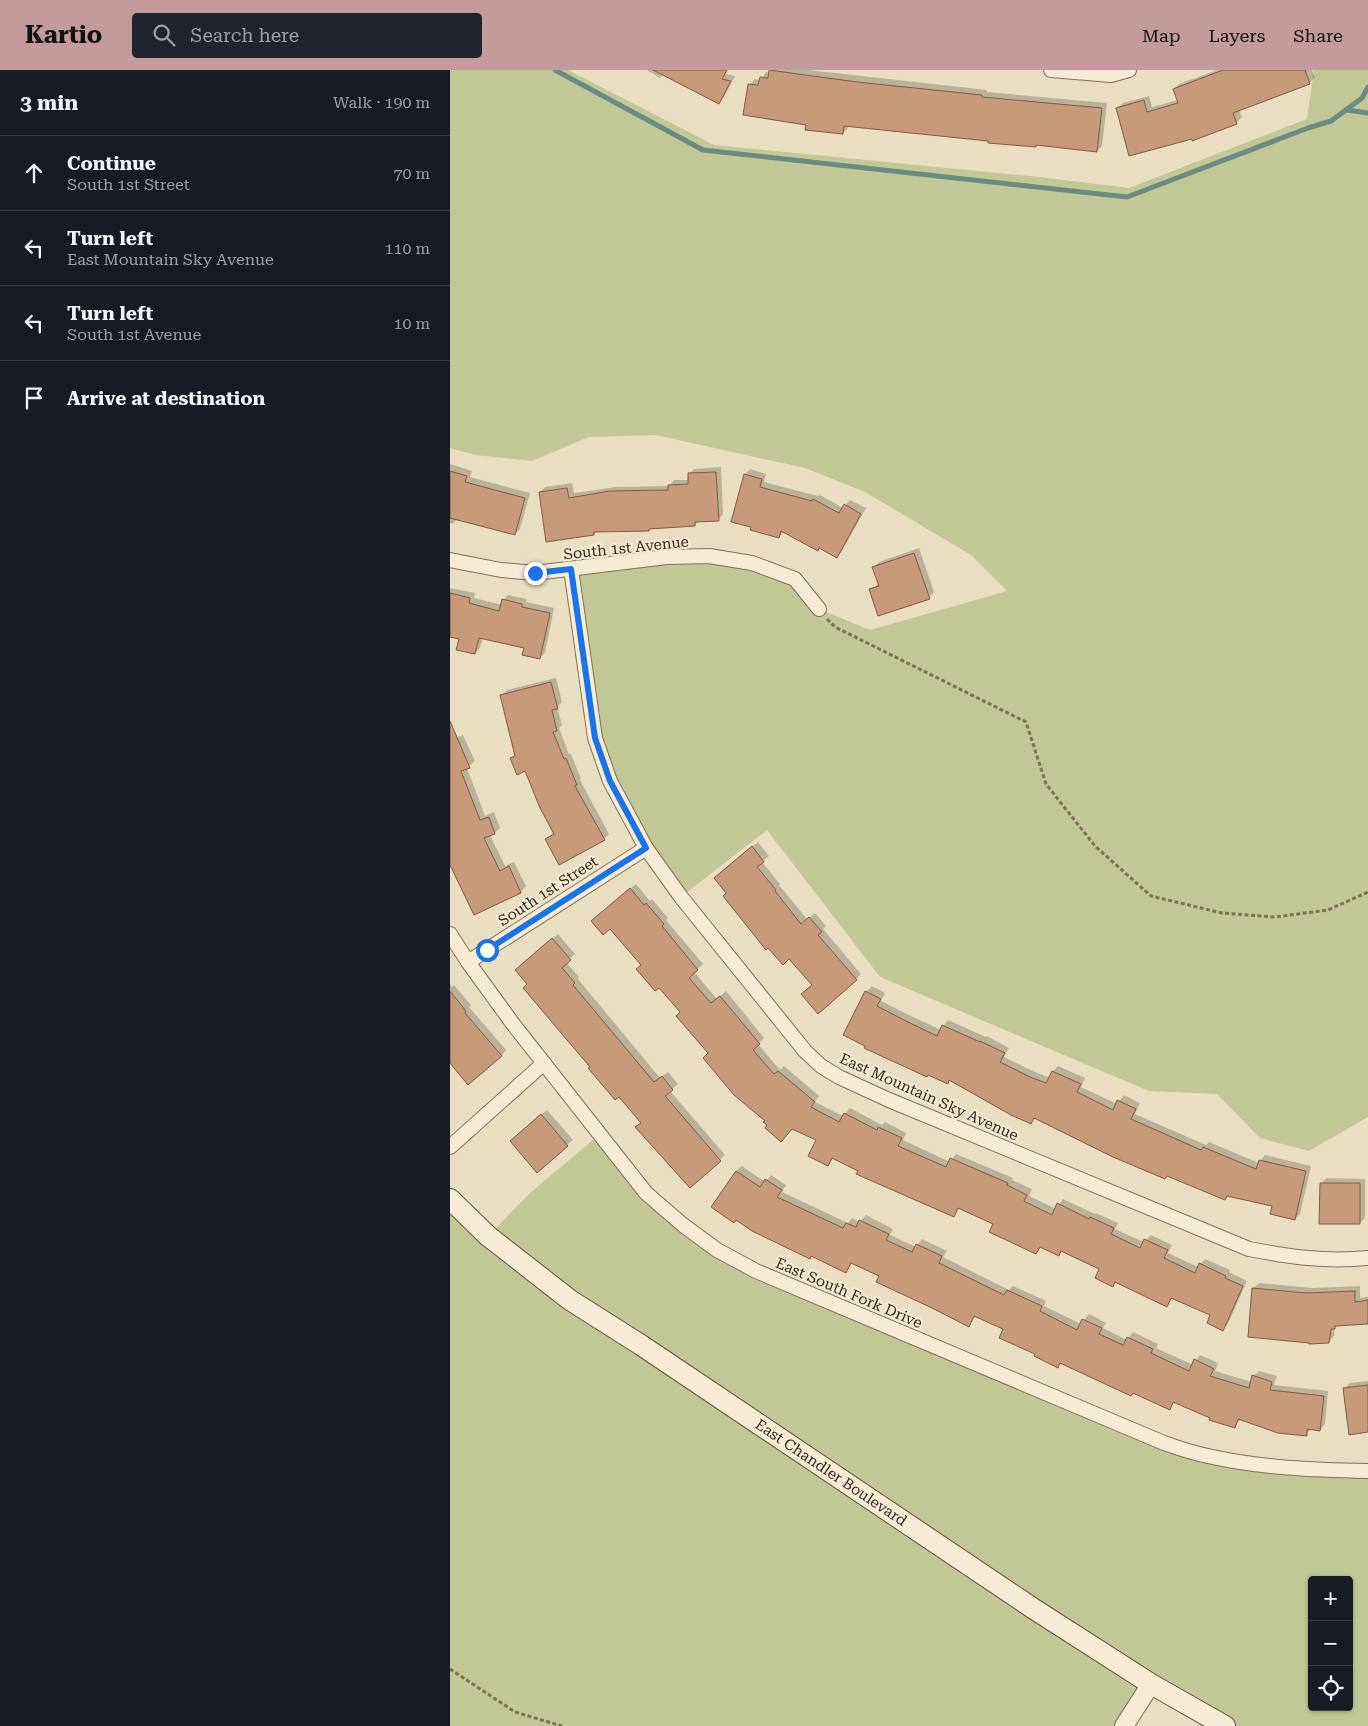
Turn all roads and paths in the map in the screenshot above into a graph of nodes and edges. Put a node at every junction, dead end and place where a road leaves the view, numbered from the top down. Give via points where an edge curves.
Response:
1 (1050, 70) edge
2 (1129, 70) edge
3 (450, 560) edge
4 (571, 569) junction
5 (819, 609) joint
6 (646, 848) junction
7 (1368, 892) edge
8 (450, 934) edge
9 (468, 962) junction
10 (544, 1063) junction
11 (450, 1147) edge
12 (450, 1199) edge
13 (1368, 1258) edge
14 (1368, 1471) edge
15 (450, 1669) edge
16 (1151, 1684) junction
17 (562, 1726) edge
18 (1124, 1726) edge
19 (1225, 1726) edge

1 - 2 street via 1110,75
3 - 4 street, South 1st Avenue via 535,573
4 - 5 street, South 1st Avenue via 666,557 709,556 752,563 795,579
4 - 6 street, East Mountain Sky Avenue via 595,738 610,781
5 - 7 path via 835,627 1026,722 1046,784 1095,846 1151,896 1222,913 1275,917 1328,910
6 - 9 street, South 1st Street
6 - 13 street, East Mountain Sky Avenue via 681,897 806,1051 839,1077 1249,1248 1310,1259
8 - 9 street, East South Fork Drive
9 - 10 street, East South Fork Drive
10 - 11 street
10 - 14 street, East South Fork Drive via 646,1193 717,1250 756,1271 1164,1444 1261,1466
12 - 16 main road, East Chandler Boulevard via 488,1236 570,1300
15 - 17 path via 515,1712
16 - 18 street
16 - 19 main road, East Chandler Boulevard

